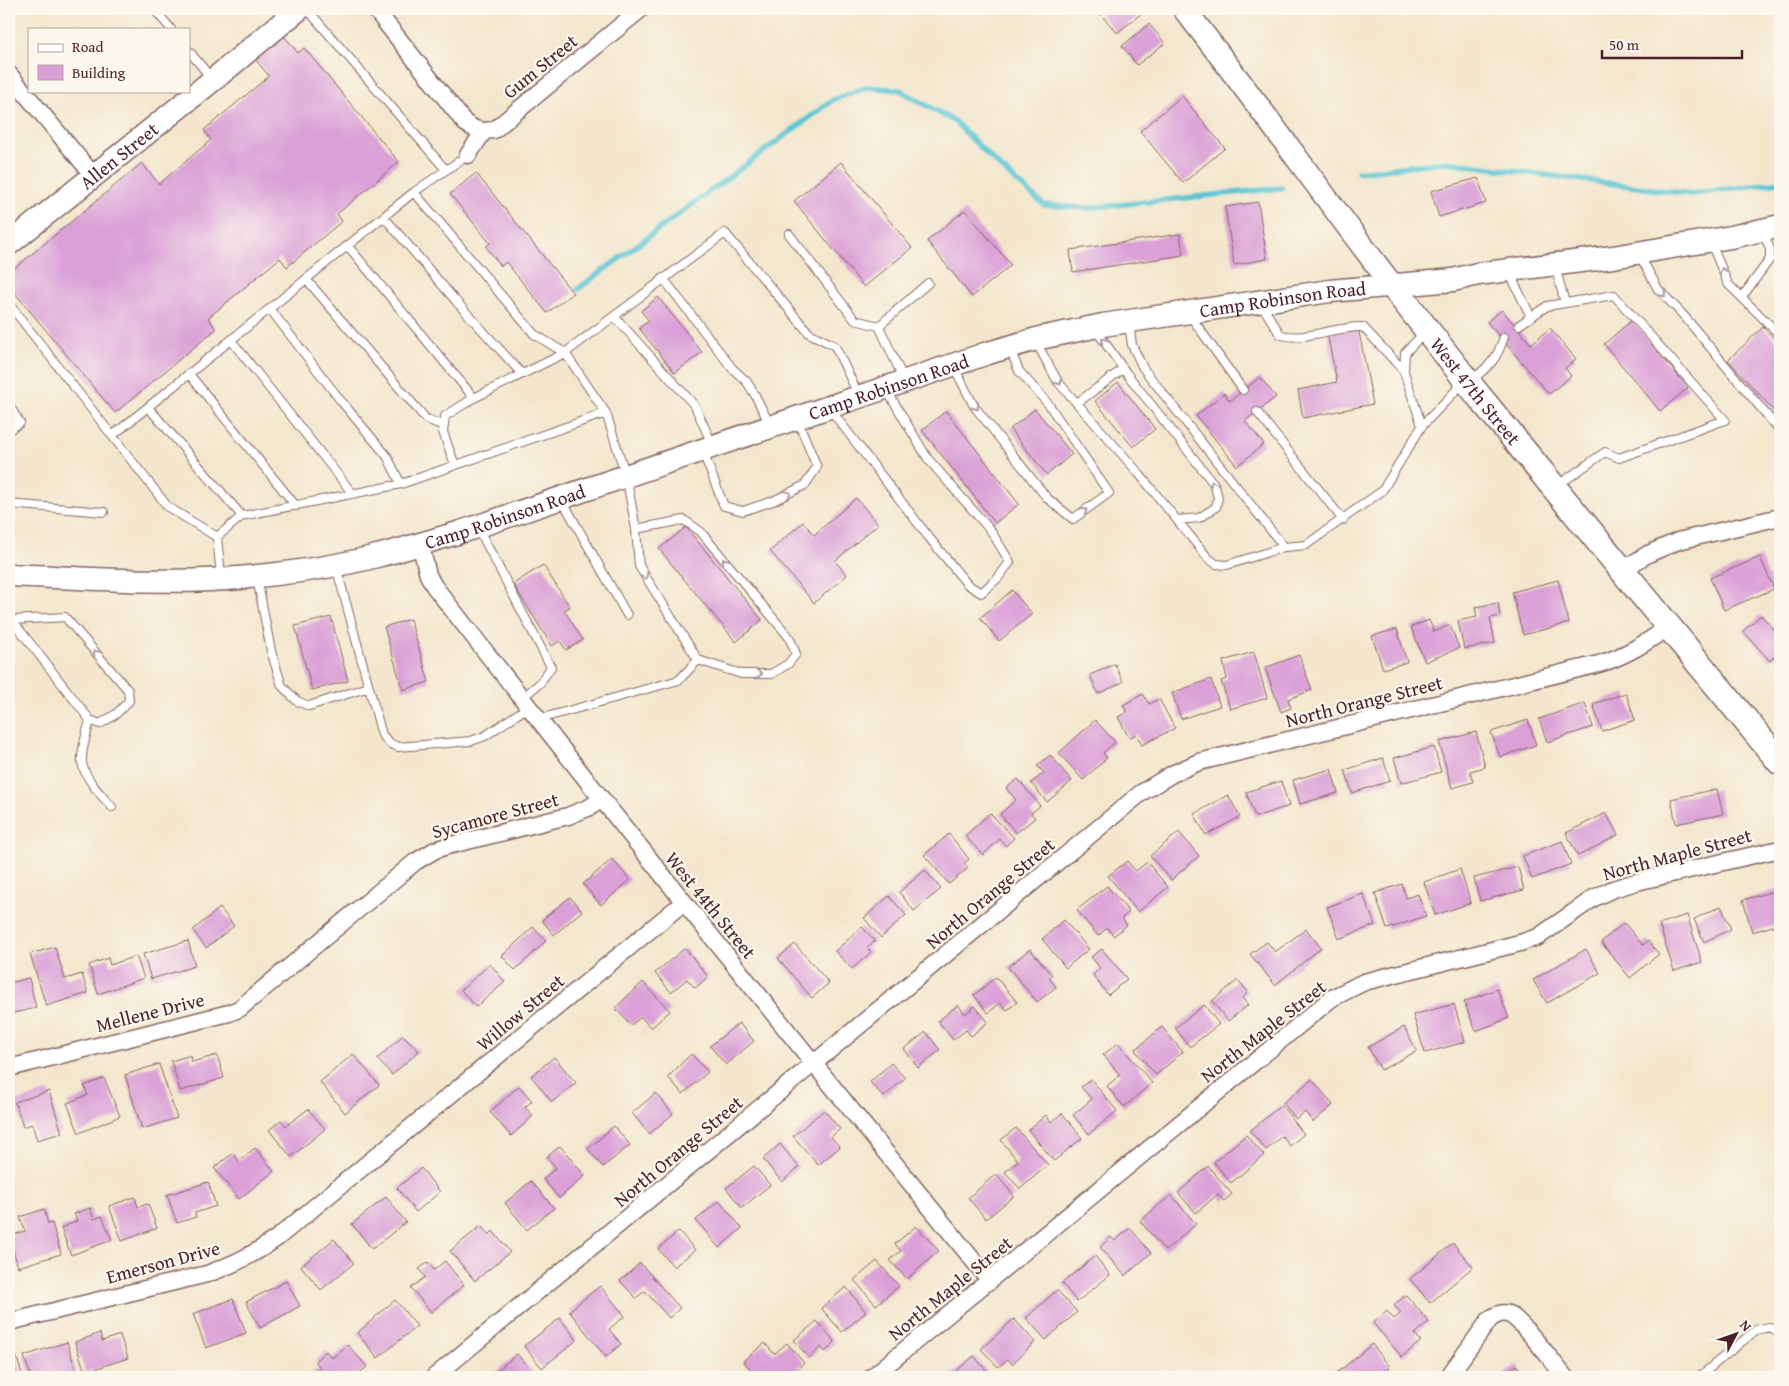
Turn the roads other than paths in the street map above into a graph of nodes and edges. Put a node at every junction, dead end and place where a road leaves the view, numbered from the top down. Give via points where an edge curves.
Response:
1 (154, 9) edge
2 (299, 9) edge
3 (307, 9) edge
4 (375, 9) edge
5 (641, 9) edge
6 (1184, 9) edge
7 (170, 28) edge
8 (190, 52) edge
9 (9, 74) edge
10 (213, 80) junction
11 (484, 131) junction
12 (468, 155) joint
13 (446, 170) junction
14 (93, 175) junction
15 (414, 192) junction
16 (384, 217) junction
17 (1771, 228) edge
18 (789, 234) dead end
19 (1710, 241) junction
20 (9, 244) edge
21 (348, 246) junction
22 (1638, 253) junction
23 (1555, 264) junction
24 (1508, 270) junction
25 (663, 278) junction
26 (306, 280) junction
27 (928, 284) dead end
28 (1392, 285) junction
29 (1742, 297) junction
30 (1260, 302) junction
31 (1565, 303) junction
32 (9, 304) edge
33 (270, 308) junction
34 (1188, 313) junction
35 (614, 316) junction
36 (1531, 316) junction
37 (1129, 321) junction
38 (1519, 325) dead end
39 (879, 326) junction
40 (1094, 327) junction
41 (1427, 330) junction
42 (1780, 335) edge
43 (1504, 337) dead end
44 (231, 340) junction
45 (1035, 340) junction
46 (1009, 347) junction
47 (565, 353) junction
48 (953, 365) junction
49 (1123, 369) junction
50 (1404, 371) junction
51 (189, 374) junction
52 (522, 374) junction
53 (1467, 381) junction
54 (895, 385) junction
55 (1243, 390) dead end
56 (860, 396) junction
57 (474, 398) junction
58 (1077, 403) junction
59 (9, 405) edge
60 (148, 407) junction
61 (829, 407) junction
62 (1256, 412) dead end
63 (606, 413) junction
64 (797, 418) junction
65 (444, 426) junction
66 (771, 426) junction
67 (1422, 426) junction
68 (9, 430) edge
69 (1780, 431) edge
70 (112, 436) junction
71 (708, 448) junction
72 (455, 465) junction
73 (626, 476) junction
74 (401, 484) junction
75 (1554, 488) junction
76 (353, 494) junction
77 (561, 498) junction
78 (9, 504) edge
79 (296, 506) junction
80 (104, 512) dead end
81 (242, 516) junction
82 (1780, 517) edge
83 (1343, 520) junction
84 (1178, 521) junction
85 (478, 526) junction
86 (636, 529) junction
87 (217, 537) junction
88 (420, 544) junction
89 (1284, 547) junction
90 (335, 565) junction
91 (1622, 570) junction
92 (9, 575) edge
93 (256, 576) junction
94 (221, 578) junction
95 (627, 615) dead end
96 (10, 617) edge
97 (1669, 627) junction
98 (698, 660) junction
99 (369, 687) junction
100 (529, 708) junction
101 (90, 720) junction
102 (1780, 762) edge
103 (601, 800) junction
104 (112, 807) dead end
105 (1780, 849) edge
106 (684, 902) junction
107 (287, 968) joint
108 (814, 1064) junction
109 (9, 1068) edge
110 (382, 1152) joint
111 (990, 1281) junction
112 (9, 1322) edge
113 (1780, 1332) edge
114 (434, 1377) edge
115 (872, 1377) edge
116 (1448, 1377) edge
117 (1565, 1377) edge
118 (1699, 1377) edge

1 - 7 lane
2 - 10 main road, Allen Street
3 - 13 lane
4 - 11 street via 464,123
5 - 11 street, Gum Street via 494,130
6 - 28 main road, West 47th Street
8 - 10 lane
9 - 14 street
10 - 14 main road, Allen Street
11 - 12 street
12 - 13 lane
13 - 15 lane
14 - 20 main road, Allen Street
15 - 16 lane
15 - 47 lane via 534,334
16 - 21 lane
16 - 52 lane
17 - 19 main road, Camp Robinson Road
17 - 29 lane via 1770,259
18 - 39 lane via 855,320
19 - 22 main road, Camp Robinson Road
29 -> 19 lane via 1728,284
21 - 26 lane
21 - 57 lane
22 - 23 main road, Camp Robinson Road
22 -> 69 lane via 1658,289
23 - 24 main road, Camp Robinson Road
23 - 31 lane
24 - 28 main road, Camp Robinson Road via 1453,280
24 - 36 lane
25 - 35 lane
25 - 56 lane via 725,233 809,333 835,346
25 - 66 lane via 732,368 747,382
26 - 33 lane
26 - 65 lane via 426,419
27 - 39 lane
28 - 30 main road, Camp Robinson Road
28 - 41 main road, West 47th Street
29 - 42 lane
30 - 34 main road, Camp Robinson Road
30 - 50 lane via 1285,337 1363,327
31 - 36 lane via 1547,306
31 - 75 lane via 1614,296 1725,420 1619,458 1605,452
32 - 70 lane
33 - 44 lane
33 - 74 lane via 387,456
34 - 37 main road, Camp Robinson Road
34 - 55 lane
35 - 47 lane
35 - 71 lane via 695,406
36 - 38 lane
37 - 40 main road, Camp Robinson Road
37 - 89 lane via 1132,345 1143,368
39 - 54 lane
40 - 45 main road, Camp Robinson Road
49 -> 40 lane
41 - 50 lane via 1405,354
41 - 53 main road, West 47th Street
43 - 53 lane via 1491,364
44 - 51 lane
44 - 76 lane
45 - 46 main road, Camp Robinson Road
45 -> 58 lane via 1058,382
46 - 48 main road, Camp Robinson Road
48 -> 46 lane via 980,414 1047,498 1073,519 1110,493 1049,405 1019,372
47 - 52 lane
47 - 63 lane
48 - 54 main road, Camp Robinson Road
49 - 58 lane
84 -> 49 lane via 1199,518 1216,507 1218,501 1214,484
50 - 67 lane
51 - 60 lane
51 - 79 lane
52 - 57 lane
53 - 67 lane
53 - 75 main road, West 47th Street
54 - 56 main road, Camp Robinson Road
54 - 61 lane via 928,458 991,531 1010,562 981,593 967,584
56 - 61 main road, Camp Robinson Road
57 - 65 lane via 445,416
58 - 84 lane
59 - 68 lane via 20,423
60 - 70 lane
60 - 81 lane
61 - 64 main road, Camp Robinson Road
62 - 83 lane
63 - 72 lane
63 - 73 lane
64 - 66 main road, Camp Robinson Road
71 -> 64 lane via 724,506 743,510 774,501 805,485 817,467
65 - 72 lane via 443,432
66 - 71 main road, Camp Robinson Road
67 - 83 lane via 1382,491
70 - 87 lane via 168,507
71 - 73 main road, Camp Robinson Road
72 - 74 lane
73 - 77 main road, Camp Robinson Road
73 - 86 lane
74 - 76 lane
75 - 91 main road, West 47th Street
76 - 79 lane
77 - 85 main road, Camp Robinson Road
77 - 95 lane
78 - 80 lane
79 - 81 lane
81 - 87 lane
82 - 91 street via 1678,541
83 - 89 lane via 1306,545
84 - 89 lane via 1216,564 1227,565
85 - 88 main road, Camp Robinson Road
85 - 100 lane via 551,667 540,682
86 -> 98 lane via 639,566
98 -> 86 lane via 741,674 771,674 788,664 796,654 789,637 700,530 684,520
87 - 94 lane
88 - 90 main road, Camp Robinson Road
88 - 100 street, West 44th Street via 434,586
90 - 93 main road, Camp Robinson Road
90 - 99 lane
91 - 97 main road, West 47th Street
92 - 94 main road, Camp Robinson Road via 145,580
93 - 94 main road, Camp Robinson Road
93 - 99 lane via 271,651 282,686 297,701 309,706
96 - 101 lane
101 -> 96 lane via 100,724 116,714 129,701 128,690 65,617
97 - 102 main road, West 47th Street
97 - 108 street, North Orange Street via 1643,645 1599,664 1199,762 1172,774 1141,793
98 - 100 lane via 679,680
99 - 100 lane via 382,735 398,748 471,741 485,736
100 - 103 street, West 44th Street
101 - 104 lane via 82,764 92,784
103 - 106 street, West 44th Street
103 - 107 street, Sycamore Street via 568,816 435,850 415,862
105 - 111 street, North Maple Street via 1613,888 1538,937 1364,982 1332,998
106 - 108 street, West 44th Street
106 - 110 street, Willow Street
107 - 109 street, Mellene Drive via 239,1009 229,1013
108 - 111 street, West 44th Street
108 - 114 street, North Orange Street
110 - 112 street, Emerson Drive via 278,1238 232,1265 207,1274
111 - 115 street, North Maple Street
113 - 118 lane via 1769,1327 1756,1330
116 - 117 street via 1490,1319 1507,1313

